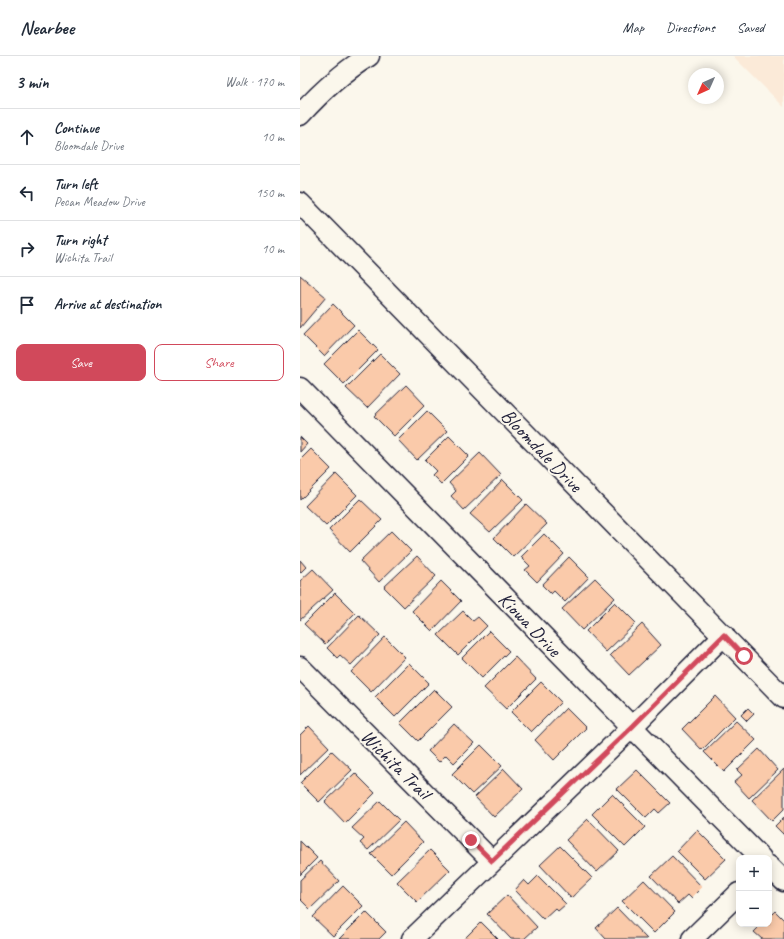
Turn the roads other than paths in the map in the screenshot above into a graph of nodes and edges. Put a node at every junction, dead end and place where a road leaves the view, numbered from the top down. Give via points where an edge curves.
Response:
1 (369, 56) edge
2 (300, 114) edge
3 (300, 203) edge
4 (300, 388) edge
5 (724, 635) junction
6 (300, 666) edge
7 (784, 698) edge
8 (632, 727) junction
9 (758, 855) edge
10 (492, 861) junction
11 (772, 869) edge
12 (784, 881) edge
13 (736, 896) edge
14 (412, 939) edge
15 (692, 939) edge

1 - 2 street via 330,84
3 - 5 street, Bloomdale Drive
4 - 8 street, Kiowa Drive
5 - 7 street, Bloomdale Drive
5 - 8 street
6 - 10 street, Wichita Trail
8 - 9 street, Kiowa Drive
8 - 10 street
10 - 14 street
11 - 12 street
13 - 15 street

